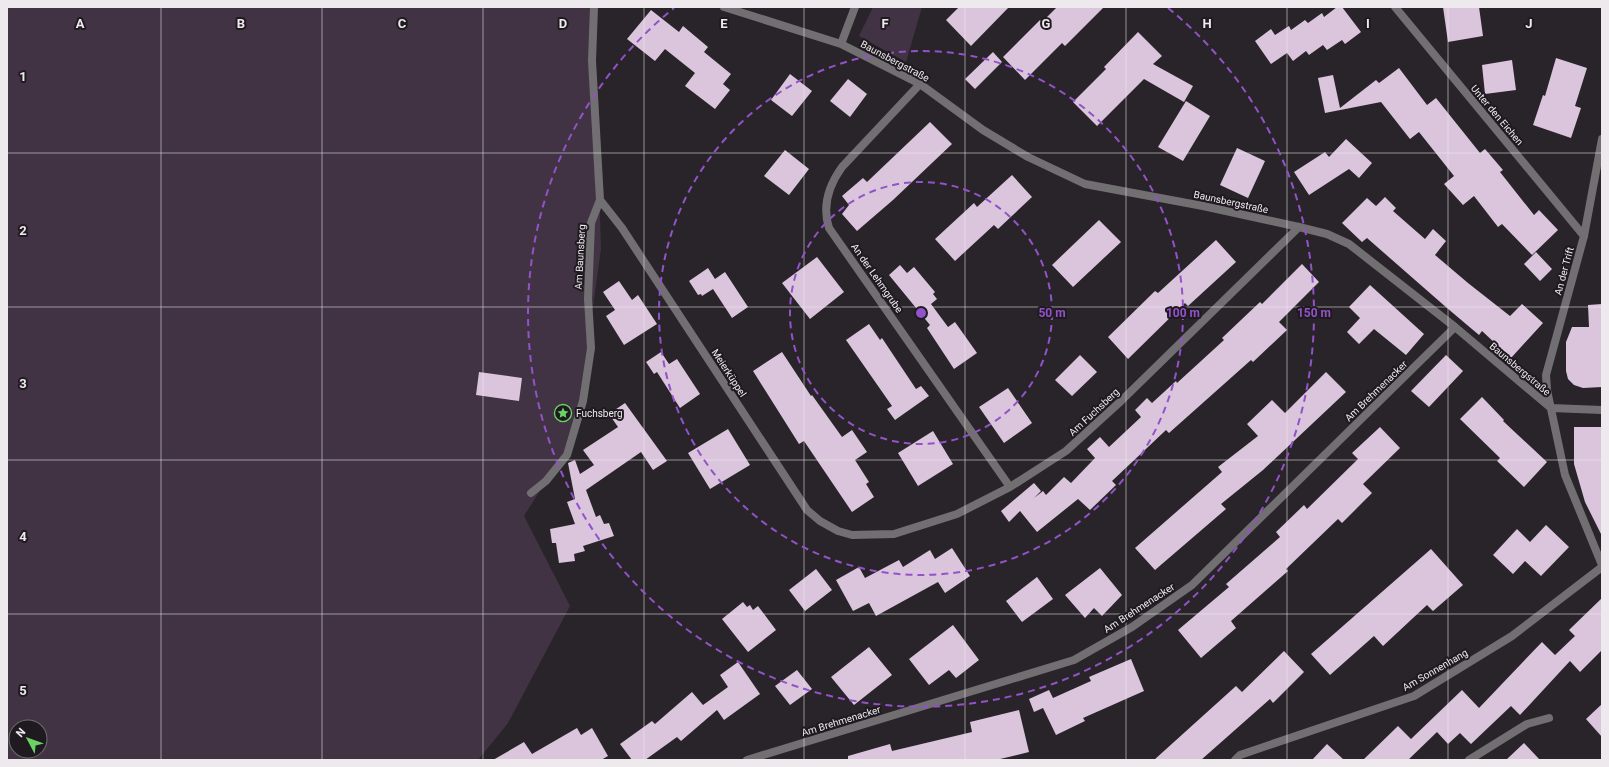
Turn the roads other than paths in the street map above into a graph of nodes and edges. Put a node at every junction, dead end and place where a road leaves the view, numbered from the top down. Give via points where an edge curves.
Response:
1 (594, 7) edge
2 (725, 7) edge
3 (855, 7) edge
4 (1395, 7) edge
5 (841, 44) junction
6 (920, 84) junction
7 (1602, 139) edge
8 (600, 200) junction
9 (1299, 227) junction
10 (1584, 236) junction
11 (1455, 327) junction
12 (1551, 408) junction
13 (1602, 410) edge
14 (1010, 487) junction
15 (531, 493) dead end
16 (858, 536) joint
17 (1602, 566) edge
18 (1549, 718) dead end
19 (747, 760) edge
20 (1234, 760) edge
21 (1469, 760) edge

1 - 8 street, Am Baunsberg via 592,61
2 - 5 street, Baunsbergstraße
3 - 5 street
4 - 10 street, Unter den Eichen
5 - 6 street, Baunsbergstraße
6 - 9 street, Baunsbergstraße via 1012,148 1085,184
6 - 14 street, An der Lehmgrube via 842,167 832,182 827,197 826,218 829,228
7 - 10 street, An der Trift
8 - 15 street, Am Baunsberg via 591,223 588,299 591,348 583,402 566,455 546,481
8 - 16 street, Meierküppel via 622,228 807,510 838,531
9 - 11 street, Baunsbergstraße via 1327,234 1349,244
9 - 14 street, Am Fuchsberg via 1138,385 1071,446
10 - 12 street, An der Trift via 1546,375
11 - 12 street, Baunsbergstraße
11 - 19 street, Am Brehmenacker via 1192,585 1132,627 1074,660
12 - 13 street
12 - 17 street, Baunsbergstraße via 1565,476
14 - 16 street, Am Fuchsberg via 957,514 928,525 894,534
17 - 20 street, Am Sonnenhang via 1512,636 1414,696 1240,755
18 - 21 street via 1527,724

